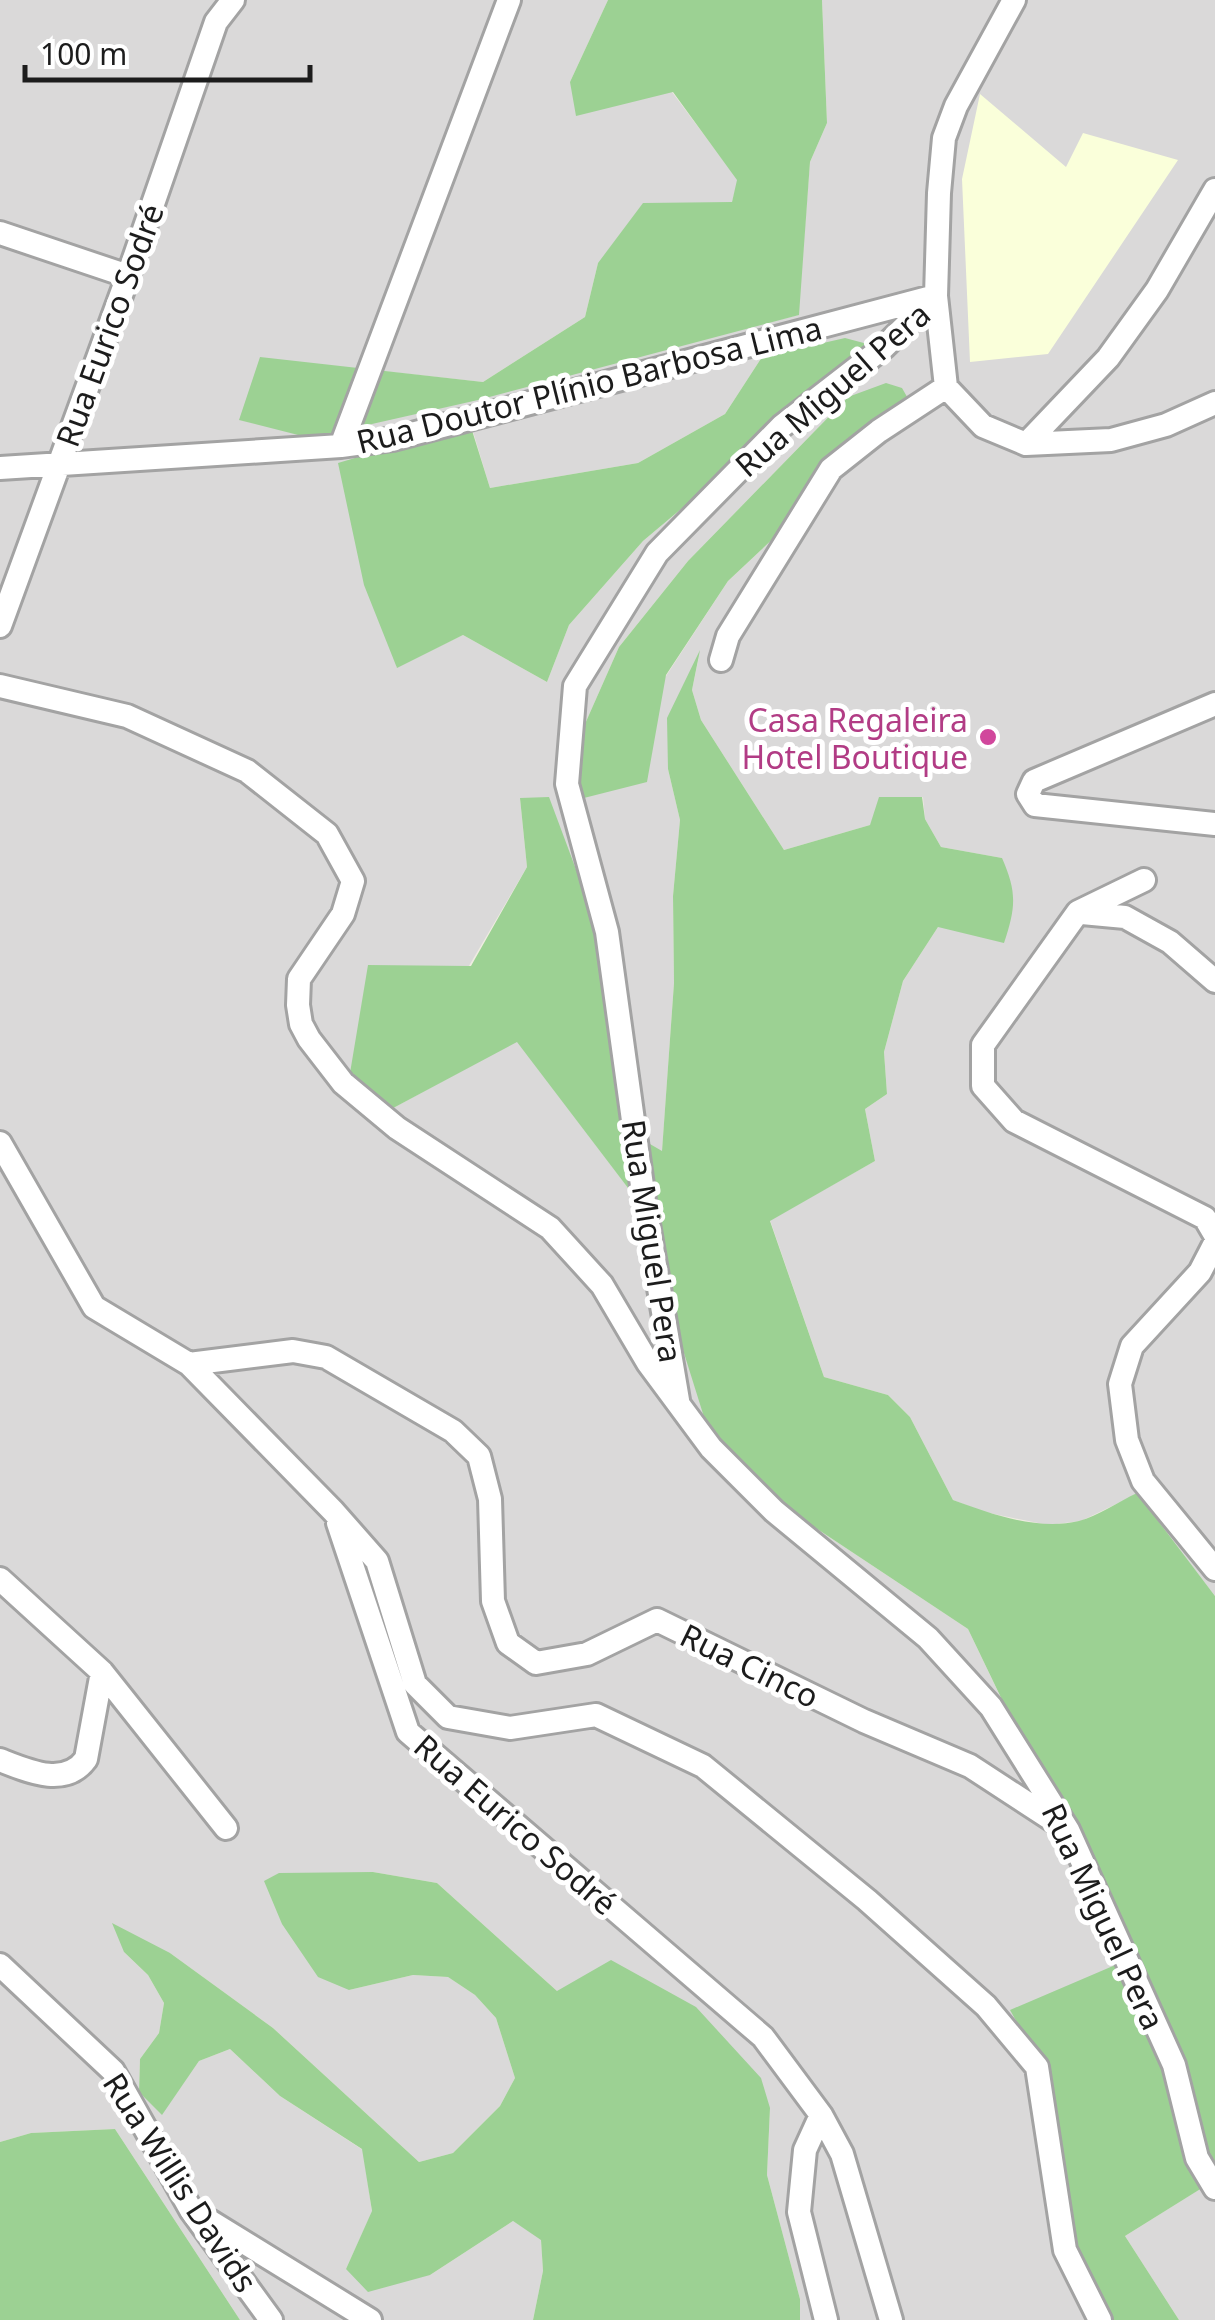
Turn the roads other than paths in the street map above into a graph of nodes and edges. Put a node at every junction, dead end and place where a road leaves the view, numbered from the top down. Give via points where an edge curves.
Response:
1 (233, 0) edge
2 (508, 0) edge
3 (1014, 0) edge
4 (215, 11) edge
5 (1215, 190) edge
6 (0, 233) edge
7 (128, 276) junction
8 (936, 296) junction
9 (946, 387) junction
10 (1215, 403) edge
11 (1026, 444) junction
12 (341, 446) junction
13 (59, 464) junction
14 (0, 468) edge
15 (0, 626) edge
16 (721, 660) dead end
17 (0, 686) edge
18 (1215, 704) edge
19 (1215, 824) edge
20 (1144, 880) dead end
21 (1078, 912) junction
22 (1215, 981) edge
23 (0, 1142) edge
24 (1215, 1235) edge
25 (1215, 1244) edge
26 (189, 1364) junction
27 (679, 1404) junction
28 (333, 1510) junction
29 (1215, 1569) edge
30 (0, 1579) edge
31 (102, 1672) junction
32 (0, 1760) edge
33 (226, 1828) dead end
34 (1068, 1830) junction
35 (0, 1965) edge
36 (820, 2114) junction
37 (1215, 2188) edge
38 (192, 2210) junction
39 (271, 2320) edge
40 (370, 2320) edge
41 (826, 2320) edge
42 (892, 2320) edge
43 (1100, 2320) edge

1 - 4 street, Rua Eurico Sodré
2 - 12 street
3 - 8 street via 944,138
4 - 7 street, Rua Eurico Sodré
5 - 11 street via 1158,290 1108,358
6 - 7 street
7 - 13 street, Rua Eurico Sodré
8 - 9 street
8 - 12 street, Rua Doutor Plínio Barbosa Lima
8 - 27 street, Rua Miguel Pera via 782,426 656,553 575,686 568,784 607,932
9 - 11 street via 983,426
9 - 16 street via 831,469 728,636
10 - 11 street via 1111,440
12 - 13 street, Rua Doutor Plínio Barbosa Lima
13 - 14 street, Rua Doutor Plínio Barbosa Lima
13 - 15 street, Rua Eurico Sodré
17 - 27 street via 144,724 246,771 326,834 353,881 343,914 298,978 301,1024 309,1039 343,1084 397,1128 550,1228 602,1285
18 - 19 street via 1034,781 1028,794 1035,806
20 - 21 street
21 - 22 street via 1125,917 1170,942
21 - 24 street via 983,1044 983,1086 1014,1121 1204,1218
23 - 26 street, Rua Eurico Sodré via 94,1306
25 - 29 street via 1200,1272 1132,1346 1120,1384 1127,1440 1143,1481
26 - 28 street, Rua Eurico Sodré
26 - 34 street, Rua Cinco via 293,1351 326,1356 454,1432 479,1456 486,1485 493,1601 508,1643 536,1663 586,1654 657,1620 970,1766
27 - 34 street, Rua Miguel Pera via 711,1448 774,1511 928,1638 991,1708
28 - 36 street, Rua Eurico Sodré via 408,1732 763,2038
28 - 43 street via 377,1560 415,1684 448,1717 510,1728 596,1715 703,1766 986,2006 1037,2067 1065,2250
30 - 31 street
31 - 32 street via 79,1768 63,1776
31 - 33 street
34 - 37 street, Rua Miguel Pera via 1174,2065 1197,2158
35 - 38 street, Rua Willis Davids via 113,2070
36 - 41 street via 805,2150 799,2212
36 - 42 street, Rua Eurico Sodré via 842,2154
38 - 39 street, Rua Willis Davids
38 - 40 street

